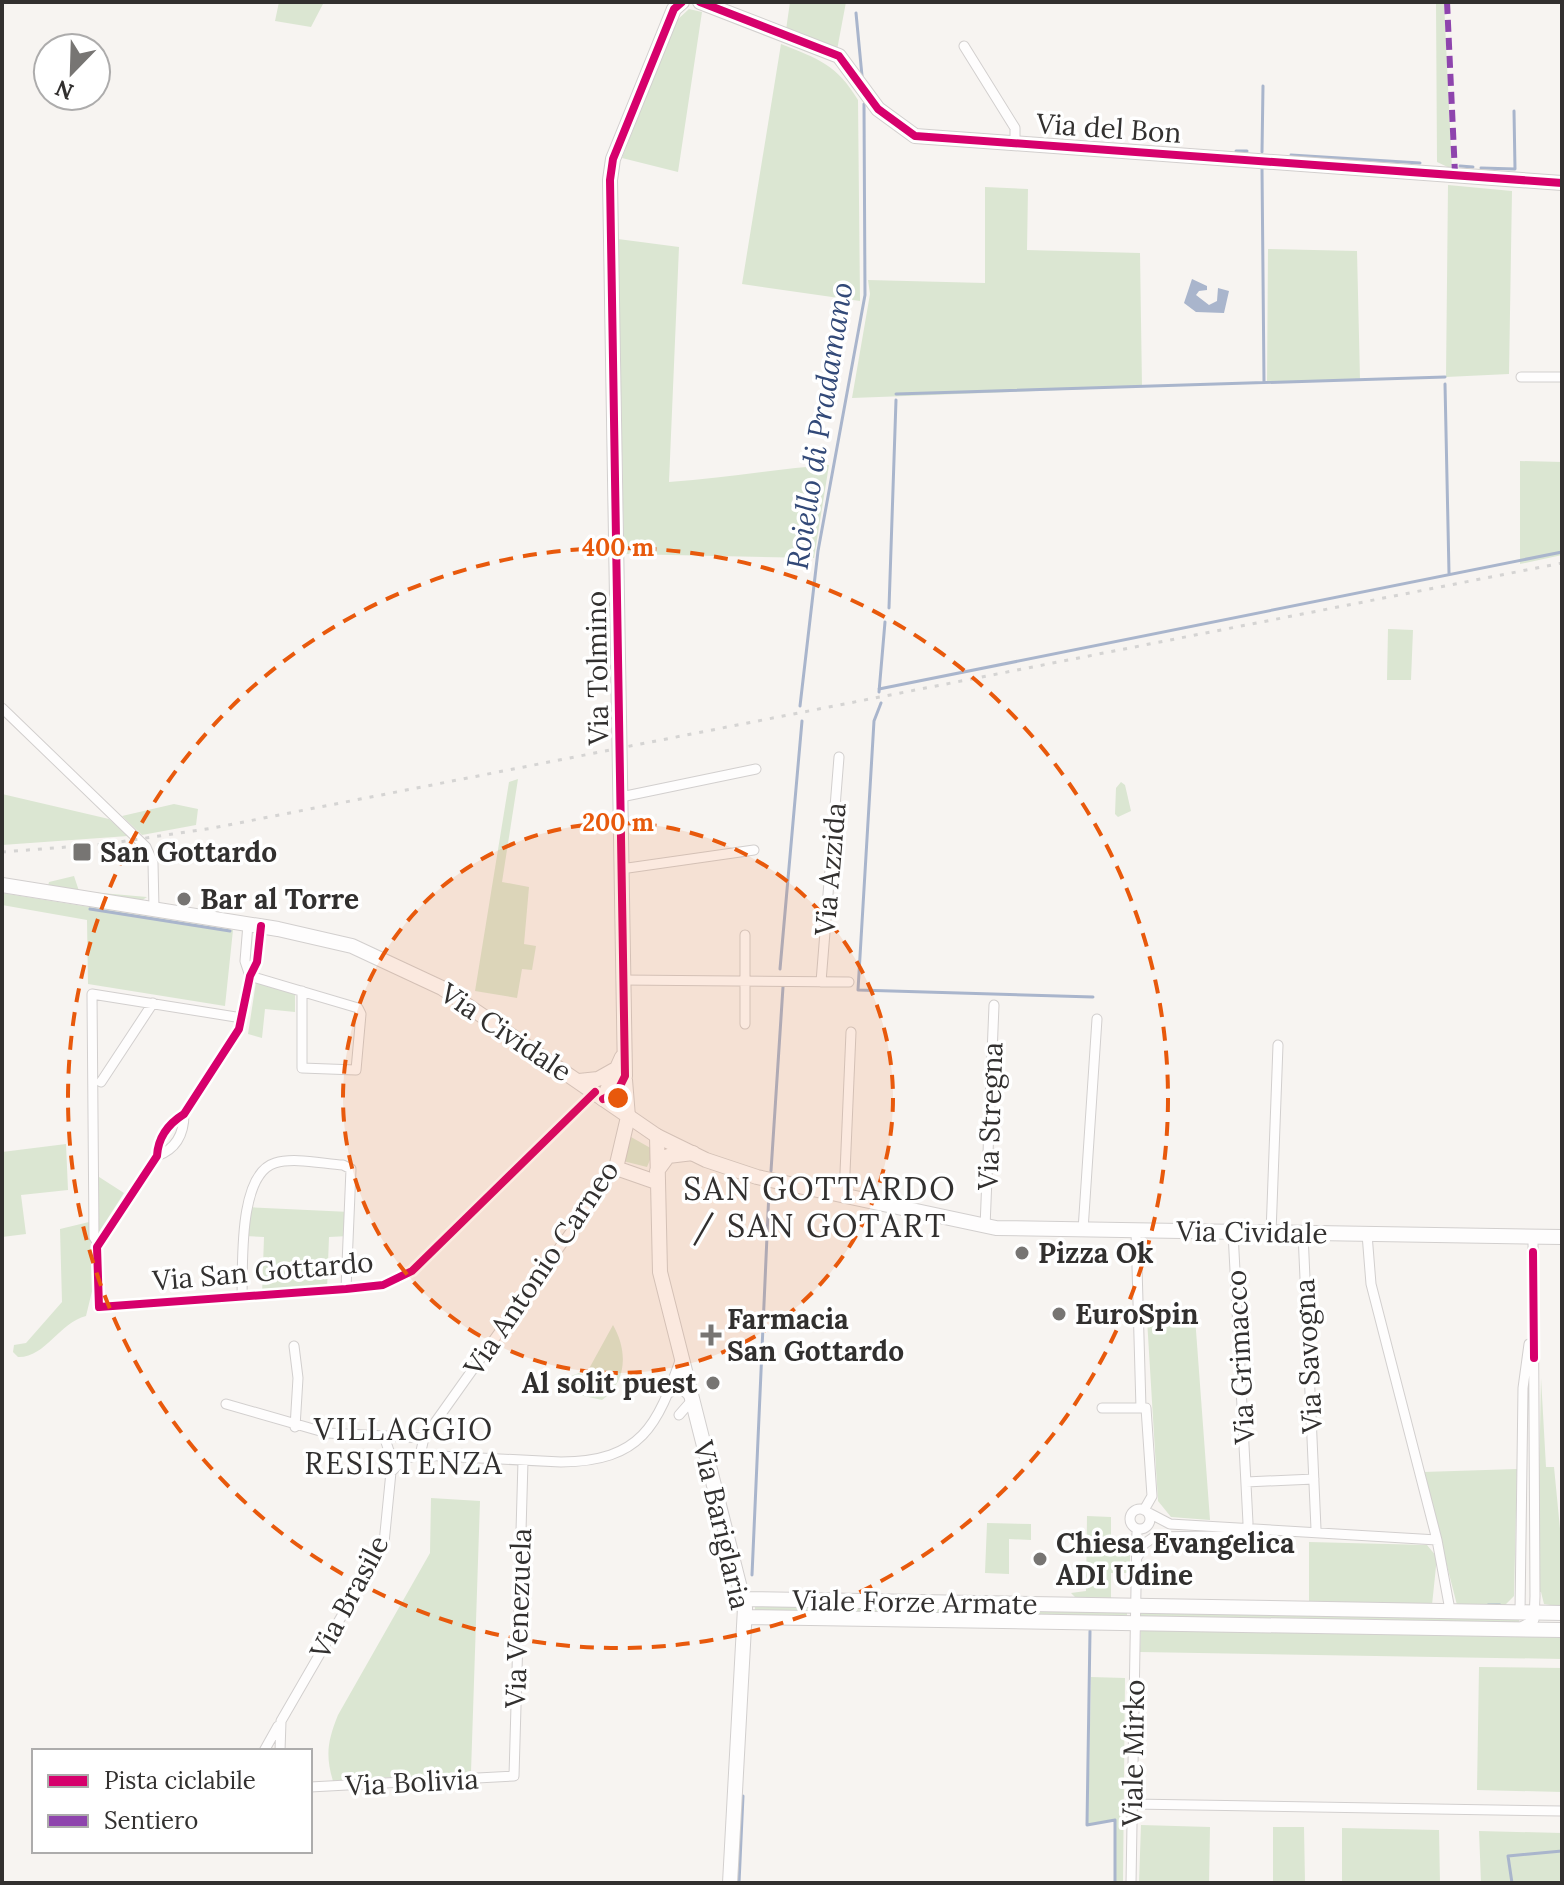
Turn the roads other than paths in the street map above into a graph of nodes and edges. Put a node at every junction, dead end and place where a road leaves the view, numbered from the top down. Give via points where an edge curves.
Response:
1 (682, 2) edge
2 (700, 2) edge
3 (964, 46) dead end
4 (1015, 144) junction
5 (1562, 183) edge
6 (1521, 377) dead end
7 (1562, 377) edge
8 (2, 708) edge
9 (839, 757) dead end
10 (756, 769) dead end
11 (621, 797) junction
12 (754, 850) dead end
13 (621, 869) junction
14 (2, 885) edge
15 (154, 909) junction
16 (255, 925) junction
17 (745, 935) dead end
18 (250, 976) junction
19 (622, 980) junction
20 (745, 981) junction
21 (821, 982) junction
22 (849, 982) dead end
23 (302, 991) junction
24 (153, 1003) junction
25 (994, 1005) dead end
26 (242, 1018) junction
27 (1097, 1019) dead end
28 (745, 1024) dead end
29 (851, 1032) dead end
30 (1278, 1045) dead end
31 (622, 1065) junction
32 (579, 1081) junction
33 (101, 1082) dead end
34 (599, 1095) junction
35 (628, 1117) junction
36 (657, 1136) junction
37 (693, 1153) junction
38 (616, 1168) junction
39 (656, 1177) junction
40 (844, 1196) junction
41 (985, 1227) junction
42 (1083, 1230) junction
43 (1136, 1231) junction
44 (1233, 1232) junction
45 (1271, 1233) junction
46 (1303, 1233) junction
47 (1367, 1234) junction
48 (1533, 1237) junction
49 (1562, 1237) edge
50 (99, 1245) junction
51 (346, 1289) junction
52 (242, 1296) junction
53 (1531, 1329) junction
54 (294, 1346) dead end
55 (682, 1358) junction
56 (669, 1394) junction
57 (693, 1399) junction
58 (226, 1404) dead end
59 (1102, 1408) dead end
60 (1141, 1408) junction
61 (679, 1415) junction
62 (659, 1416) junction
63 (699, 1424) junction
64 (295, 1427) junction
65 (384, 1436) junction
66 (424, 1438) junction
67 (420, 1455) junction
68 (523, 1461) junction
69 (394, 1466) junction
70 (1314, 1479) junction
71 (1246, 1482) junction
72 (1146, 1511) junction
73 (1248, 1523) dead end
74 (1137, 1529) junction
75 (1316, 1532) junction
76 (1437, 1540) junction
77 (1136, 1561) junction
78 (743, 1599) junction
79 (1135, 1606) junction
80 (1450, 1610) junction
81 (1527, 1612) junction
82 (1562, 1613) edge
83 (745, 1617) junction
84 (1135, 1623) junction
85 (1489, 1628) junction
86 (1562, 1630) edge
87 (281, 1721) junction
88 (265, 1749) edge
89 (280, 1749) edge
90 (514, 1776) joint
91 (312, 1786) edge
92 (1132, 1804) junction
93 (1562, 1811) edge
94 (730, 1883) edge
95 (1131, 1883) edge

1 - 11 street, Via Tolmino via 674,9 613,159 610,180
2 - 4 street, Via del Bon via 839,56 878,109 908,133
3 - 4 street, Via del Bon via 1015,128
4 - 5 street, Via del Bon
6 - 7 street
8 - 15 street via 146,847 153,863
9 - 21 street, Via Azzida
10 - 11 street
11 - 13 street, Via Tolmino
12 - 13 street
13 - 19 street, Via Tolmino
14 - 15 street, Via Cividale
15 - 16 street, Via Cividale
16 - 18 street via 245,961
16 - 32 street, Via Cividale via 343,943 409,970
17 - 20 street
18 - 23 street
18 - 26 street
19 - 20 street
19 - 31 street, Via Tolmino
20 - 21 street
20 - 28 street
21 - 22 street
23 - 23 street via 301,1067 356,1070 359,1010
24 - 26 street
24 - 33 street
24 - 50 street via 92,994 94,1237
25 - 41 street, Via Stregna
26 - 50 street via 184,1114 184,1129 170,1151 157,1156
27 - 42 street
29 - 40 street
30 - 45 street
31 - 32 street via 598,1079
31 - 34 street, Via Tolmino
31 - 35 street, Via Tolmino
32 - 34 street, Via Cividale
34 - 35 street, Via Cividale
34 - 51 street, Via San Gottardo via 412,1271 383,1285
35 - 36 street, Via Cividale
35 - 38 street, Via Antonio Carneo
36 - 37 street, Via Cividale
36 - 39 street, Via Bariglaria
37 - 39 street via 668,1156
37 - 40 street, Via Cividale via 741,1173
38 - 39 street
38 - 66 street, Via Antonio Carneo
39 - 55 street, Via Bariglaria via 659,1265
40 - 41 street, Via Cividale
41 - 42 street, Via Cividale
42 - 43 street, Via Cividale
43 - 44 street, Via Cividale
43 - 60 street, Via Cividale
44 - 45 street, Via Cividale
44 - 71 street, Via Grimacco
45 - 46 street, Via Cividale
46 - 47 street, Via Cividale
46 - 70 street, Via Savogna
47 - 48 street, Via Cividale
47 - 76 street, Via Cividale via 1371,1284
48 - 49 street, Via Cividale
48 - 53 street
50 - 52 street, Via San Gottardo via 99,1307
51 - 52 street, Via San Gottardo
51 - 52 street via 351,1169 279,1162 267,1167 246,1200
53 - 81 street
53 - 81 street via 1523,1388
54 - 64 street
55 - 56 street
55 - 57 street, Via Bariglaria
56 - 57 street via 679,1387
56 - 62 street
57 - 61 street
57 - 63 street, Via Bariglaria
58 - 64 street
59 - 60 street
60 - 72 street, Via Cividale via 1146,1408 1152,1496
61 - 62 street
61 - 63 street
62 - 68 street via 632,1444 601,1458
63 - 78 street, Via Bariglaria
64 - 65 street
65 - 66 street
65 - 69 street, Via Brasile
66 - 67 street, Via Antonio Carneo
67 - 68 street
67 - 69 street
68 - 90 street, Via Venezuela
69 - 87 street, Via Brasile via 388,1479 384,1543
70 - 71 street, Via Grimacco
70 - 75 street, Via Savogna
71 - 73 street, Via Grimacco
72 - 74 street via 1149,1523
72 - 74 street via 1130,1514
72 - 75 street via 1170,1524
74 - 77 street
75 - 76 street
75 - 77 street via 1154,1537
76 - 80 street, Via Cividale
77 - 79 street
78 - 79 street, Viale Forze Armate
78 - 83 street, Via Bariglaria
79 - 80 street, Viale Forze Armate
79 - 84 street
80 - 81 street, Viale Forze Armate
81 - 82 street, Viale Forze Armate
81 - 85 street, Viale Forze Armate via 1529,1625
83 - 84 street, Viale Forze Armate
83 - 94 street, Via Bariglaria
84 - 85 street, Viale Forze Armate
84 - 92 street, Viale Mirko
85 - 86 street, Viale Forze Armate
87 - 88 street, Via Brasile
87 - 89 street, Via Brasile
90 - 91 street, Via Bolivia
92 - 93 street
92 - 95 street, Viale Mirko

